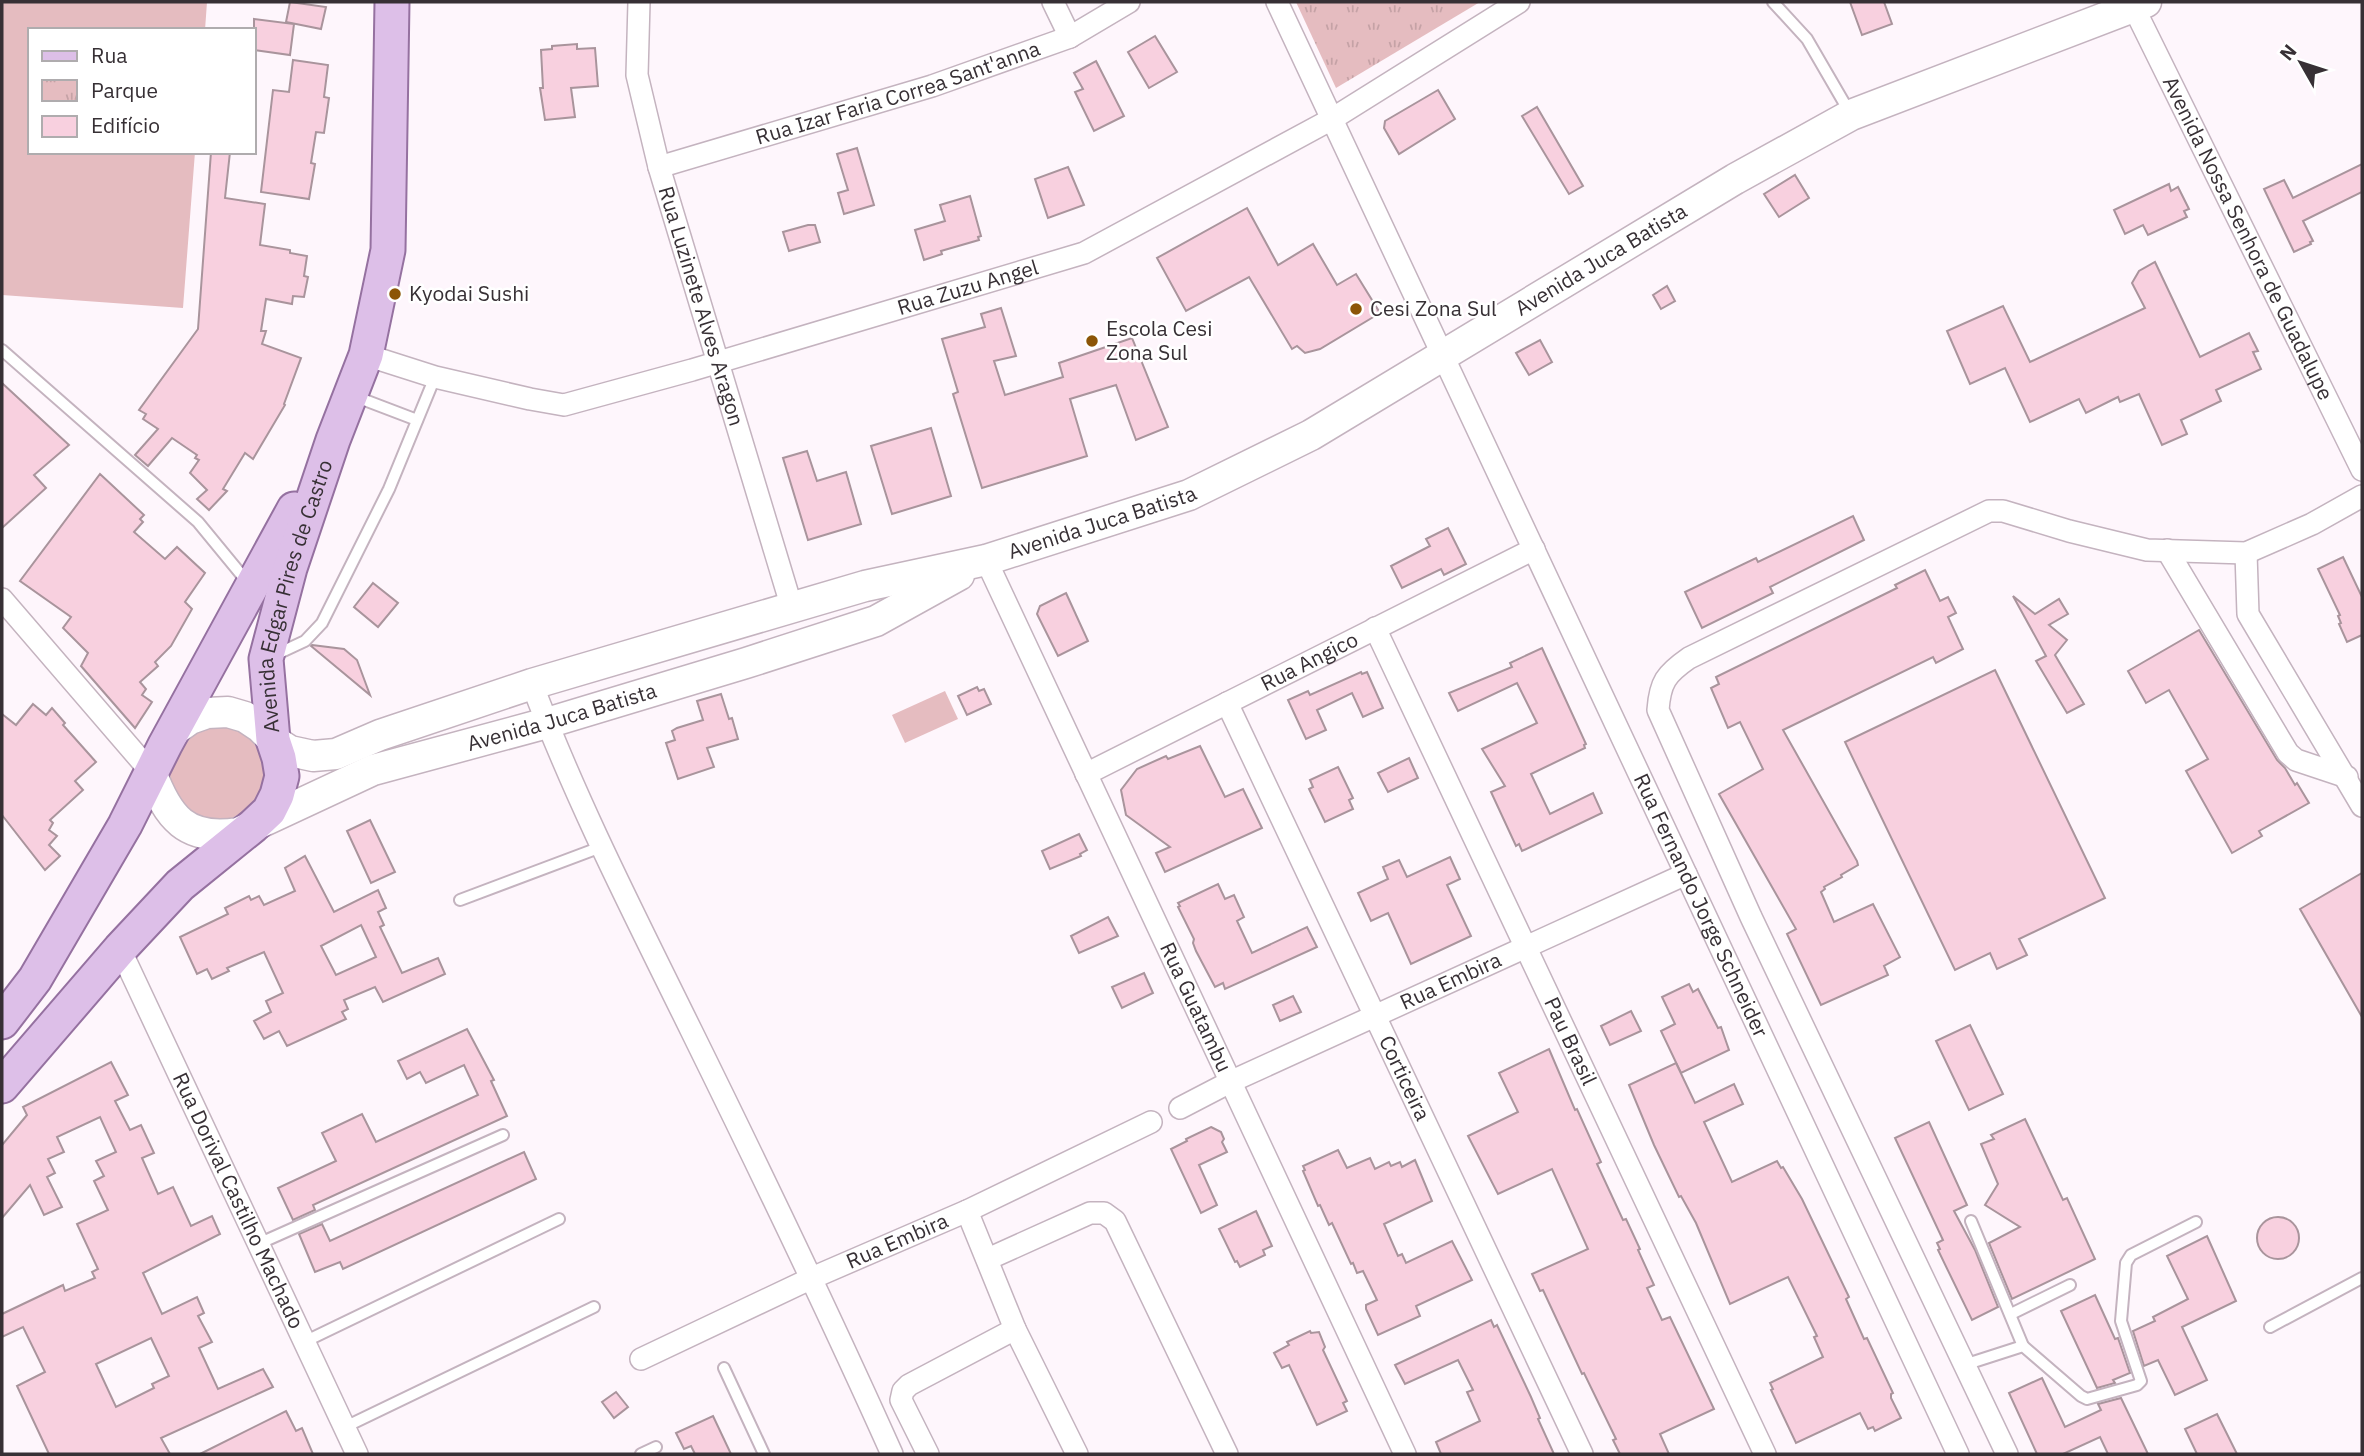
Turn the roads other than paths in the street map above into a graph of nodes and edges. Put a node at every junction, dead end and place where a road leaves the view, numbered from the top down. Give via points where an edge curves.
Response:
1 (392, 2) edge
2 (639, 2) edge
3 (1053, 2) edge
4 (1129, 2) edge
5 (1277, 2) edge
6 (1519, 2) edge
7 (1773, 2) edge
8 (2139, 4) edge
9 (1070, 37) junction
10 (1851, 116) junction
11 (1332, 119) junction
12 (659, 167) junction
13 (2, 349) edge
14 (366, 355) junction
15 (1444, 356) junction
16 (717, 363) junction
17 (435, 377) junction
18 (352, 395) junction
19 (417, 420) junction
20 (334, 440) junction
21 (2362, 470) edge
22 (2362, 496) edge
23 (1534, 549) junction
24 (2167, 550) junction
25 (2246, 553) junction
26 (986, 560) junction
27 (251, 586) junction
28 (865, 586) junction
29 (2, 599) edge
30 (792, 608) junction
31 (876, 621) junction
32 (1375, 628) junction
33 (266, 659) junction
34 (532, 684) junction
35 (1227, 703) junction
36 (547, 723) junction
37 (273, 740) junction
38 (158, 758) junction
39 (1086, 774) junction
40 (2347, 777) junction
41 (2362, 806) edge
42 (253, 826) junction
43 (601, 847) junction
44 (1686, 874) junction
45 (460, 900) dead end
46 (1525, 947) junction
47 (120, 948) junction
48 (1375, 1016) junction
49 (2, 1022) edge
50 (1230, 1082) junction
51 (2, 1086) edge
52 (1180, 1108) dead end
53 (1151, 1122) dead end
54 (503, 1135) dead end
55 (967, 1211) junction
56 (559, 1219) dead end
57 (1971, 1221) dead end
58 (2196, 1222) dead end
59 (258, 1244) junction
60 (988, 1259) junction
61 (812, 1278) junction
62 (2362, 1278) edge
63 (2070, 1285) dead end
64 (594, 1307) dead end
65 (2011, 1314) junction
66 (2270, 1327) dead end
67 (1015, 1329) junction
68 (304, 1342) junction
69 (2023, 1346) junction
70 (641, 1359) dead end
71 (1964, 1365) junction
72 (724, 1368) dead end
73 (345, 1427) junction
74 (656, 1447) dead end
75 (357, 1454) edge
76 (641, 1454) edge
77 (764, 1454) edge
78 (892, 1454) edge
79 (928, 1454) edge
80 (1077, 1454) edge
81 (1227, 1454) edge
82 (1405, 1454) edge
83 (1582, 1454) edge
84 (1765, 1454) edge
85 (1958, 1454) edge
86 (2007, 1454) edge

1 - 14 main road, Avenida Edgar Pires de Castro via 388,250
2 - 12 street, Rua Luzinete Alves Aragon via 636,75
3 - 9 street
4 - 9 street, Rua Izar Faria Correa Sant'anna
5 - 11 street, Rua Fernando Jorge Schneider
6 - 11 street, Rua Zuzu Angel
7 - 10 lane via 1807,39
8 - 10 main road, Avenida Juca Batista
8 - 21 street, Avenida Nossa Senhora de Guadalupe
9 - 12 street, Rua Izar Faria Correa Sant'anna via 932,86
10 - 15 main road, Avenida Juca Batista via 1735,179
11 - 15 street, Rua Fernando Jorge Schneider
11 - 16 street, Rua Zuzu Angel via 1084,253
12 - 16 street, Rua Luzinete Alves Aragon
13 - 27 lane via 198,522
14 - 17 street, Rua Zuzu Angel
14 - 18 main road, Avenida Edgar Pires de Castro
15 - 23 street, Rua Fernando Jorge Schneider
15 - 26 main road, Avenida Juca Batista via 1311,435 1189,495
16 - 17 street, Rua Zuzu Angel via 564,405
16 - 30 street, Rua Luzinete Alves Aragon
17 - 19 lane
18 - 19 lane
18 - 20 main road, Avenida Edgar Pires de Castro
19 - 33 lane via 389,489 322,623 306,641
20 - 27 main road, Avenida Edgar Pires de Castro
20 - 33 main road, Avenida Edgar Pires de Castro via 290,568
22 - 25 street
23 - 32 street, Rua Angico
23 - 44 street, Rua Fernando Jorge Schneider
24 - 25 street
24 - 40 street via 2288,753
24 - 71 street via 2147,550 1989,511 1689,658 1670,671 1660,688 1658,710
25 - 40 street via 2248,614
26 - 28 main road, Avenida Juca Batista
26 - 31 main road, Avenida Juca Batista
26 - 39 street, Rua Guatambu
27 - 38 main road, Avenida Edgar Pires de Castro
28 - 30 main road, Avenida Juca Batista
28 - 31 main road via 877,588 885,596 884,613
29 - 38 street
30 - 34 main road, Avenida Juca Batista
31 - 36 main road, Avenida Juca Batista
32 - 35 street, Rua Angico
32 - 46 street, Pau Brasil
33 - 37 main road, Avenida Edgar Pires de Castro
34 - 36 street
34 - 37 main road, Avenida Juca Batista via 336,754 290,751
35 - 39 street, Rua Angico
35 - 48 street, Corticeira
36 - 42 main road, Avenida Juca Batista via 373,770
36 - 43 street
37 - 38 main road via 245,717 207,713 176,729
37 - 42 main road, Avenida Edgar Pires de Castro via 282,776 269,811
38 - 42 main road, Avenida Juca Batista via 161,798 185,827 221,836
38 - 49 main road via 125,825 35,979
39 - 50 street, Rua Guatambu
40 - 41 street
42 - 47 main road, Avenida Juca Batista via 180,885
43 - 45 lane
43 - 61 street
44 - 46 street, Rua Embira
44 - 85 street, Rua Fernando Jorge Schneider
46 - 48 street, Rua Embira
46 - 84 street, Pau Brasil
47 - 51 main road, Avenida Juca Batista
47 - 59 street, Rua Dorival Castilho Machado
48 - 50 street, Rua Embira
48 - 83 street, Corticeira
50 - 52 street, Rua Embira
50 - 82 street, Rua Guatambu
53 - 55 street, Rua Embira
54 - 59 lane
55 - 60 street
55 - 61 street, Rua Embira
56 - 68 lane
57 - 65 lane
58 - 69 lane via 2131,1255 2126,1263 2121,1321 2141,1381 2137,1385 2081,1396
59 - 68 street, Rua Dorival Castilho Machado
60 - 67 street
60 - 81 street via 1090,1213 1104,1213 1115,1221
61 - 70 street, Rua Embira
61 - 78 street
62 - 66 lane
63 - 65 lane
64 - 73 lane
65 - 69 lane
67 - 79 street via 903,1391 901,1399
67 - 80 street
68 - 73 street, Rua Dorival Castilho Machado
69 - 71 lane
71 - 86 street
72 - 77 lane
73 - 75 street, Rua Dorival Castilho Machado
74 - 76 lane

